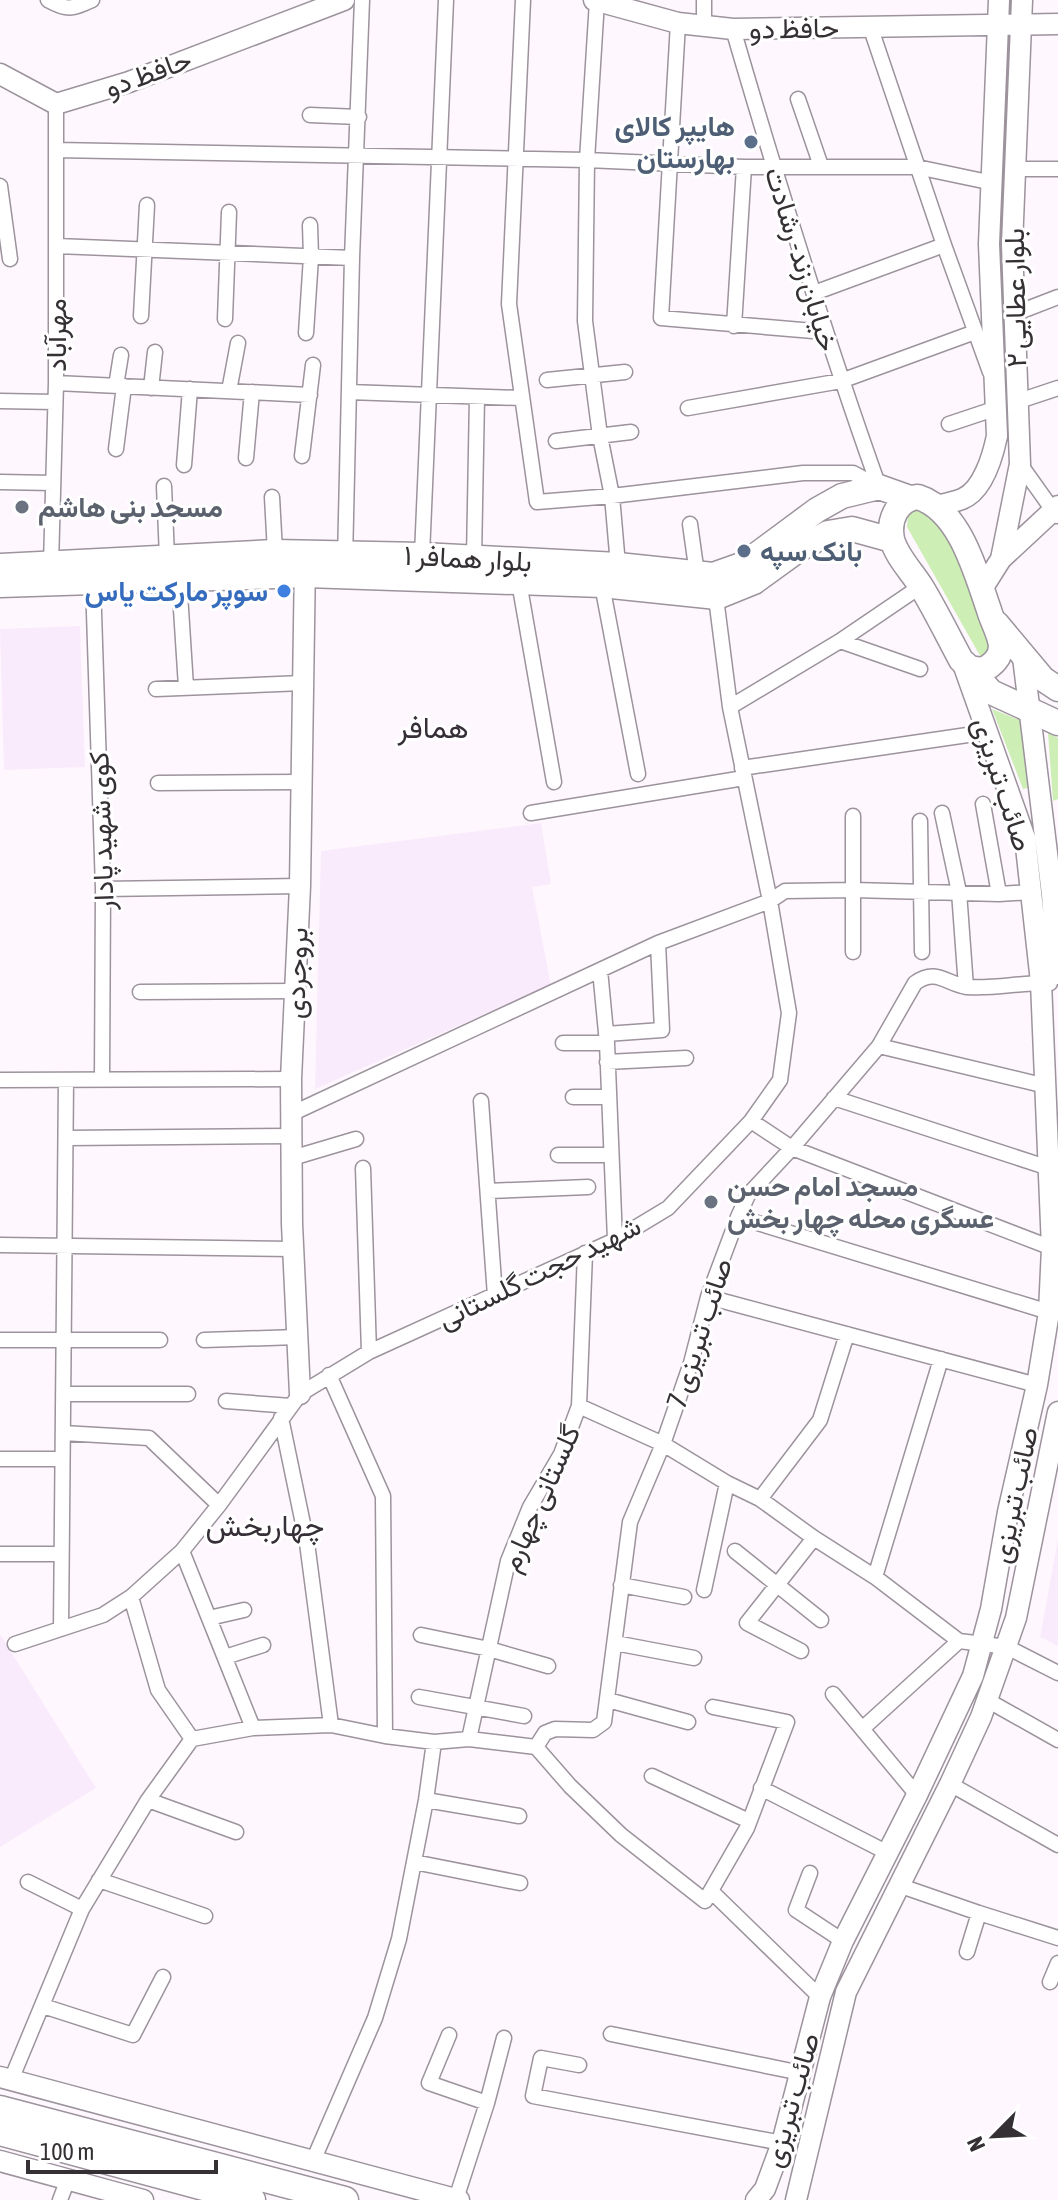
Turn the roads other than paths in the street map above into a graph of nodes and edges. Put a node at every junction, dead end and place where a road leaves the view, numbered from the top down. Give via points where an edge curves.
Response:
1 (48, 0) edge
2 (92, 0) edge
3 (362, 0) edge
4 (446, 0) edge
5 (523, 0) edge
6 (595, 0) edge
7 (704, 0) edge
8 (999, 0) edge
9 (1024, 0) edge
10 (332, 2) edge
11 (678, 23) junction
12 (998, 23) junction
13 (1022, 24) junction
14 (1054, 24) edge
15 (870, 26) junction
16 (704, 27) junction
17 (733, 29) junction
18 (0, 74) edge
19 (798, 99) dead end
20 (56, 104) junction
21 (310, 115) dead end
22 (359, 117) junction
23 (56, 150) junction
24 (356, 156) junction
25 (440, 158) junction
26 (515, 160) junction
27 (587, 160) junction
28 (669, 163) junction
29 (821, 166) junction
30 (744, 167) junction
31 (773, 167) junction
32 (917, 167) junction
33 (1014, 169) junction
34 (1058, 169) edge
35 (993, 183) junction
36 (0, 186) edge
37 (147, 205) dead end
38 (229, 212) dead end
39 (310, 225) dead end
40 (989, 244) junction
41 (944, 245) junction
42 (1012, 245) junction
43 (57, 246) junction
44 (145, 250) junction
45 (228, 253) junction
46 (311, 257) junction
47 (352, 258) junction
48 (10, 259) dead end
49 (814, 293) junction
50 (1058, 297) edge
51 (1014, 314) junction
52 (141, 316) dead end
53 (225, 319) dead end
54 (734, 326) junction
55 (825, 332) junction
56 (975, 332) junction
57 (306, 333) dead end
58 (238, 343) dead end
59 (155, 352) dead end
60 (121, 355) dead end
61 (313, 365) dead end
62 (625, 372) dead end
63 (593, 376) junction
64 (547, 380) dead end
65 (841, 381) junction
66 (56, 383) junction
67 (120, 386) junction
68 (151, 388) junction
69 (1058, 388) edge
70 (190, 389) junction
71 (229, 391) junction
72 (252, 392) junction
73 (349, 392) junction
74 (310, 395) junction
75 (429, 395) junction
76 (477, 397) junction
77 (520, 398) junction
78 (996, 398) junction
79 (0, 401) edge
80 (1019, 401) junction
81 (55, 402) junction
82 (688, 408) dead end
83 (949, 424) dead end
84 (631, 432) dead end
85 (600, 436) junction
86 (556, 441) dead end
87 (116, 449) dead end
88 (302, 456) dead end
89 (246, 458) dead end
90 (1020, 464) junction
91 (184, 465) dead end
92 (0, 482) edge
93 (53, 483) junction
94 (164, 486) dead end
95 (879, 487) junction
96 (612, 496) junction
97 (272, 497) dead end
98 (910, 498) junction
99 (936, 506) junction
100 (1057, 511) edge
101 (690, 524) dead end
102 (892, 540) junction
103 (275, 552) junction
104 (422, 555) junction
105 (167, 557) junction
106 (474, 558) junction
107 (1001, 559) junction
108 (305, 564) junction
109 (346, 564) junction
110 (51, 565) junction
111 (618, 565) junction
112 (2, 576) edge
113 (179, 578) junction
114 (93, 582) junction
115 (519, 582) junction
116 (709, 582) junction
117 (602, 585) junction
118 (921, 586) junction
119 (986, 600) junction
120 (840, 641) junction
121 (1023, 657) junction
122 (966, 664) junction
123 (920, 669) dead end
124 (303, 683) junction
125 (186, 687) junction
126 (156, 689) dead end
127 (1058, 689) edge
128 (730, 707) junction
129 (1029, 709) junction
130 (1058, 723) edge
131 (988, 732) junction
132 (743, 773) junction
133 (638, 774) dead end
134 (301, 782) junction
135 (554, 782) dead end
136 (158, 783) dead end
137 (983, 804) dead end
138 (531, 813) dead end
139 (942, 813) dead end
140 (853, 816) dead end
141 (920, 821) dead end
142 (1020, 822) junction
143 (1048, 822) edge
144 (300, 886) junction
145 (103, 889) junction
146 (854, 890) junction
147 (920, 891) junction
148 (959, 892) junction
149 (1047, 893) edge
150 (999, 894) junction
151 (770, 901) junction
152 (658, 943) junction
153 (853, 952) dead end
154 (922, 952) dead end
155 (600, 970) junction
156 (1052, 980) edge
157 (966, 987) junction
158 (296, 991) junction
159 (140, 992) dead end
160 (606, 1038) junction
161 (563, 1043) dead end
162 (879, 1046) junction
163 (686, 1058) dead end
164 (607, 1062) junction
165 (291, 1079) junction
166 (0, 1080) edge
167 (66, 1080) junction
168 (102, 1080) junction
169 (1046, 1086) junction
170 (573, 1097) dead end
171 (609, 1097) junction
172 (834, 1098) junction
173 (481, 1101) dead end
174 (291, 1114) junction
175 (751, 1121) junction
176 (291, 1136) junction
177 (66, 1138) junction
178 (356, 1139) dead end
179 (792, 1148) junction
180 (558, 1155) dead end
181 (611, 1155) junction
182 (292, 1158) junction
183 (363, 1168) dead end
184 (1049, 1168) junction
185 (588, 1187) dead end
186 (488, 1191) junction
187 (738, 1217) junction
188 (615, 1240) junction
189 (0, 1245) edge
190 (64, 1245) junction
191 (1052, 1248) junction
192 (293, 1249) junction
193 (585, 1253) junction
194 (495, 1296) junction
195 (708, 1297) junction
196 (1049, 1312) junction
197 (847, 1334) junction
198 (297, 1337) junction
199 (0, 1340) edge
200 (160, 1340) dead end
201 (204, 1340) dead end
202 (63, 1341) junction
203 (369, 1352) junction
204 (941, 1359) junction
205 (329, 1375) junction
206 (1037, 1385) junction
207 (63, 1394) junction
208 (188, 1394) dead end
209 (295, 1400) junction
210 (226, 1401) dead end
211 (579, 1406) junction
212 (1058, 1412) edge
213 (281, 1418) junction
214 (63, 1433) junction
215 (663, 1444) junction
216 (0, 1459) edge
217 (62, 1459) junction
218 (727, 1483) junction
219 (760, 1499) junction
220 (219, 1505) junction
221 (814, 1538) junction
222 (182, 1551) junction
223 (735, 1551) dead end
224 (0, 1554) edge
225 (61, 1554) junction
226 (875, 1577) junction
227 (779, 1584) junction
228 (621, 1585) junction
229 (704, 1590) dead end
230 (131, 1597) junction
231 (684, 1597) dead end
232 (991, 1609) junction
233 (244, 1610) dead end
234 (209, 1618) junction
235 (1016, 1618) junction
236 (821, 1620) dead end
237 (61, 1629) junction
238 (421, 1635) dead end
239 (959, 1641) junction
240 (615, 1643) junction
241 (15, 1644) dead end
242 (263, 1645) dead end
243 (983, 1645) junction
244 (1007, 1647) junction
245 (489, 1649) junction
246 (801, 1651) dead end
247 (225, 1657) junction
248 (694, 1658) dead end
249 (548, 1666) dead end
250 (1058, 1673) edge
251 (833, 1694) dead end
252 (419, 1697) dead end
253 (608, 1700) junction
254 (961, 1705) junction
255 (476, 1707) junction
256 (713, 1707) dead end
257 (984, 1708) junction
258 (524, 1716) dead end
259 (688, 1722) dead end
260 (331, 1725) junction
261 (253, 1728) junction
262 (862, 1729) junction
263 (385, 1736) junction
264 (192, 1739) junction
265 (469, 1739) junction
266 (1058, 1740) edge
267 (434, 1742) junction
268 (536, 1747) junction
269 (652, 1776) dead end
270 (950, 1784) junction
271 (761, 1788) junction
272 (917, 1795) junction
273 (148, 1800) junction
274 (426, 1800) junction
275 (519, 1816) dead end
276 (749, 1821) junction
277 (236, 1832) dead end
278 (1058, 1845) edge
279 (888, 1853) junction
280 (414, 1862) junction
281 (810, 1873) dead end
282 (99, 1880) junction
283 (28, 1882) dead end
284 (520, 1883) dead end
285 (898, 1885) junction
286 (708, 1896) junction
287 (82, 1909) junction
288 (979, 1913) junction
289 (205, 1916) dead end
290 (1058, 1938) edge
291 (843, 1941) junction
292 (967, 1952) dead end
293 (1058, 1963) edge
294 (163, 1977) dead end
295 (1050, 1982) dead end
296 (820, 1997) junction
297 (43, 2006) junction
298 (611, 2034) dead end
299 (449, 2035) dead end
300 (504, 2038) dead end
301 (579, 2065) dead end
302 (801, 2073) junction
303 (6, 2078) edge
304 (487, 2103) junction
305 (0, 2109) edge
306 (0, 2132) edge
307 (77, 2141) junction
308 (782, 2143) junction
309 (0, 2161) edge
310 (313, 2161) junction
311 (68, 2179) junction
312 (60, 2200) edge
313 (143, 2200) edge
314 (252, 2200) edge
315 (345, 2200) edge
316 (457, 2200) edge
317 (756, 2200) edge
318 (796, 2200) edge

1 - 2 street via 65,9
3 - 22 street
4 - 25 street
5 - 26 street
6 - 11 street, حافظ دو
6 - 27 street
7 - 16 street
8 - 12 street, بلوار عطایی ۲
9 - 13 street, بلوار عطایی ۲
9 - 14 street via 1032,15
10 - 20 street, حافظ دو via 129,82
11 - 16 street, حافظ دو
11 - 28 street
12 - 13 street, حافظ دو
12 - 15 street, حافظ دو
12 - 35 street, بلوار عطایی ۲
13 - 14 street
13 - 33 street, بلوار عطایی ۲
15 - 17 street, حافظ دو
15 - 32 street
16 - 17 street, حافظ دو
17 - 31 street, خیابان زند- رشادت
18 - 20 street
19 - 29 street
20 - 23 street, مهرآباد
21 - 22 street
22 - 24 street
23 - 24 street
23 - 43 street, مهرآباد
24 - 25 street
24 - 47 street
25 - 26 street
25 - 75 street
26 - 27 street
26 - 77 street via 509,304
27 - 28 street
27 - 63 street via 587,331
28 - 30 street
28 - 54 street via 661,318
29 - 31 street
29 - 32 street
30 - 31 street
30 - 54 street
31 - 49 street, خیابان زند- رشادت
32 - 35 street
32 - 41 street
33 - 34 street
33 - 42 street, بلوار عطایی ۲
35 - 40 street, بلوار عطایی ۲
36 - 48 street
37 - 44 street
38 - 45 street
39 - 46 street
40 - 42 street
40 - 78 street, بلوار عطایی ۲
41 - 49 street
41 - 56 street
42 - 51 street, بلوار عطایی ۲
43 - 44 street
43 - 66 street, مهرآباد
44 - 45 street
44 - 52 street
45 - 46 street
45 - 53 street
46 - 47 street
46 - 57 street
47 - 73 street
49 - 55 street, خیابان زند- رشادت
50 - 51 street
51 - 80 street, بلوار عطایی ۲
54 - 55 street
55 - 65 street, خیابان زند- رشادت
56 - 65 street
56 - 78 street
58 - 71 street
59 - 68 street
60 - 67 street
61 - 74 street
62 - 63 street
63 - 64 street
63 - 85 street
65 - 82 street
65 - 95 street, خیابان زند- رشادت
66 - 67 street
66 - 81 street, مهرآباد
67 - 68 street
67 - 87 street
68 - 70 street
69 - 80 street
70 - 71 street
70 - 91 street
71 - 72 street
72 - 74 street
72 - 89 street
73 - 75 street
73 - 109 street
74 - 88 street
75 - 76 street
75 - 104 street
76 - 77 street
76 - 106 street
77 - 96 street via 537,502
78 - 83 street
78 - 99 street, بلوار عطایی ۲ via 997,436 989,466 965,498
79 - 81 street
80 - 90 street, بلوار عطایی ۲
81 - 93 street, مهرآباد
84 - 85 street
85 - 86 street
85 - 96 street
90 - 100 street
90 - 107 street, بلوار عطایی ۲
92 - 93 street
93 - 110 street, مهرآباد
94 - 105 street
95 - 96 street via 853,473 803,473
95 - 98 main road
95 - 116 main road, بلوار همافر ۱ via 842,496
96 - 111 street
97 - 103 street
98 - 99 main road
98 - 102 main road via 897,509
99 - 119 main road via 958,531
100 - 107 street
101 - 116 street, شهید حجت گلستانی
102 - 116 main road, بلوار همافر ۱ via 852,529 828,533 754,582
102 - 118 main road
103 - 105 main road, بلوار همافر ۱
103 - 108 main road, بلوار همافر ۱
104 - 106 main road, بلوار همافر ۱
104 - 109 main road, بلوار همافر ۱
105 - 110 main road, بلوار همافر ۱
106 - 111 main road, بلوار همافر ۱
107 - 119 street, بلوار عطایی ۲
108 - 109 main road, بلوار همافر ۱
108 - 113 main road, بلوار همافر ۱
108 - 124 street, بروجردی
109 - 115 main road, بلوار همافر ۱
110 - 112 main road, بلوار همافر ۱
111 - 116 main road, بلوار همافر ۱
112 - 114 main road, بلوار همافر ۱
113 - 114 main road, بلوار همافر ۱
113 - 125 street
114 - 145 street, کوی شهید پادار
115 - 117 main road, بلوار همافر ۱
115 - 135 street
116 - 117 main road, بلوار همافر ۱
116 - 128 street, شهید حجت گلستانی
117 - 133 street
118 - 120 street
118 - 122 main road
119 - 121 main road
119 - 122 main road via 1001,644 999,655 983,670
120 - 123 street
120 - 128 street
121 - 127 main road
121 - 129 street, صائب تبریزی
122 - 129 main road via 991,692
122 - 131 street, صائب تبریزی
124 - 125 street
124 - 134 street, بروجردی
125 - 126 street
128 - 132 street, شهید حجت گلستانی
129 - 130 main road
129 - 143 street, صائب تبریزی
131 - 132 street
131 - 142 street, صائب تبریزی
132 - 138 street
132 - 151 street, شهید حجت گلستانی
134 - 136 street
134 - 144 street, بروجردی
137 - 150 street
139 - 148 street
140 - 146 street
141 - 147 street
142 - 143 street via 1030,815
142 - 149 street, صائب تبریزی
143 - 149 street, صائب تبریزی
144 - 145 street
144 - 158 street, بروجردی
145 - 168 street, کوی شهید پادار
146 - 147 street
146 - 151 street via 785,891
146 - 153 street
147 - 148 street
147 - 154 street
148 - 150 street
148 - 157 street
149 - 150 street
149 - 156 street, صائب تبریزی
151 - 152 street
151 - 175 street, شهید حجت گلستانی via 789,1013 780,1080
152 - 155 street
152 - 160 street via 662,1030
155 - 160 street
155 - 174 street
156 - 157 street, صائب تبریزی 7
156 - 169 street, صائب تبریزی
157 - 162 street, صائب تبریزی 7 via 924,976
158 - 159 street
158 - 165 street, بروجردی
160 - 161 street
160 - 164 street
162 - 169 street
162 - 172 street, صائب تبریزی 7
163 - 164 street
164 - 171 street
165 - 168 street
165 - 174 street, بروجردی
166 - 167 street
167 - 168 street
167 - 177 street
169 - 184 street, صائب تبریزی
170 - 171 street
171 - 181 street
172 - 179 street, صائب تبریزی 7
172 - 184 street
173 - 186 street
174 - 176 street, بروجردی
175 - 179 street
175 - 188 street, شهید حجت گلستانی via 668,1208
176 - 177 street
176 - 182 street, بروجردی
177 - 190 street
178 - 182 street
179 - 187 street, صائب تبریزی 7 via 748,1195
179 - 191 street
180 - 181 street
181 - 188 street
182 - 192 street, بروجردی
183 - 203 street
184 - 191 street, صائب تبریزی
185 - 186 street
186 - 194 street
187 - 195 street, صائب تبریزی 7
187 - 196 street
188 - 193 street, شهید حجت گلستانی
189 - 190 street
190 - 192 street
190 - 202 street
191 - 196 street, صائب تبریزی
192 - 198 street, بروجردی
193 - 194 street, شهید حجت گلستانی
193 - 211 street, گلستانی چهارم
194 - 203 street, شهید حجت گلستانی
195 - 197 street
195 - 215 street, صائب تبریزی 7
196 - 206 street, صائب تبریزی
197 - 204 street
197 - 219 street via 820,1420
198 - 201 street
198 - 209 street, بروجردی
199 - 202 street
200 - 202 street
202 - 207 street
203 - 205 street, شهید حجت گلستانی
204 - 206 street
204 - 226 street
205 - 209 street, شهید حجت گلستانی
205 - 263 street via 383,1496
206 - 232 street, صائب تبریزی
207 - 208 street
207 - 214 street
209 - 210 street
209 - 213 street, شهید حجت گلستانی
211 - 215 street
211 - 245 street, گلستانی چهارم via 508,1561
212 - 235 street, صائب تبریزی
213 - 220 street, شهید حجت گلستانی
213 - 260 street via 307,1543
214 - 217 street
214 - 220 street via 149,1438
215 - 218 street
215 - 228 street, صائب تبریزی 7 via 630,1522
216 - 217 street
217 - 225 street
218 - 219 street
218 - 229 street
219 - 221 street
220 - 222 street, شهید حجت گلستانی
221 - 226 street
221 - 227 street
222 - 230 street, شهید حجت گلستانی
222 - 234 street
223 - 227 street
224 - 225 street
225 - 237 street
226 - 239 street
227 - 236 street
227 - 246 street via 747,1623
228 - 231 street
228 - 240 street, صائب تبریزی 7
230 - 237 street, شهید حجت گلستانی via 103,1615
230 - 264 street via 158,1690
232 - 235 street via 998,1621
232 - 243 street, صائب تبریزی
233 - 234 street
234 - 247 street
235 - 244 street, صائب تبریزی
237 - 241 street, شهید حجت گلستانی
238 - 245 street
239 - 243 street
239 - 262 street
240 - 248 street
240 - 253 street, صائب تبریزی 7
242 - 247 street
243 - 244 street
243 - 254 street, صائب تبریزی
244 - 250 street
244 - 257 street, صائب تبریزی
245 - 249 street
245 - 255 street, گلستانی چهارم
247 - 261 street
251 - 262 street
252 - 255 street
253 - 259 street
253 - 268 street, صائب تبریزی 7 via 604,1722 593,1730 555,1729
254 - 257 street via 973,1702
254 - 272 street, صائب تبریزی
255 - 258 street
255 - 265 street, گلستانی چهارم
256 - 271 street via 787,1722
257 - 266 street
257 - 270 street, صائب تبریزی
260 - 261 street
260 - 263 street
261 - 264 street
262 - 272 street
263 - 267 street
264 - 273 street
265 - 267 street
265 - 268 street
267 - 274 street
268 - 286 street via 621,1835
269 - 276 street
270 - 278 street
270 - 285 street, صائب تبریزی
271 - 276 street
271 - 279 street
272 - 279 street, صائب تبریزی
273 - 277 street
273 - 282 street
274 - 275 street
274 - 280 street
276 - 286 street
279 - 291 street, صائب تبریزی
280 - 284 street
280 - 310 street via 399,1939 375,2018
281 - 291 street via 796,1910
282 - 287 street
282 - 289 street
283 - 287 street
285 - 288 street
285 - 318 street, صائب تبریزی via 846,1992
286 - 296 street
287 - 297 street
288 - 290 street
288 - 292 street
291 - 296 street, صائب تبریزی
293 - 295 street
294 - 297 street via 133,2035
296 - 302 street, صائب تبریزی
297 - 303 street
298 - 302 street
299 - 304 street via 429,2083
300 - 304 street
301 - 308 street via 541,2058 533,2096
302 - 308 street, صائب تبریزی
303 - 310 street
304 - 316 street
305 - 307 highway
306 - 307 highway
307 - 314 highway
307 - 315 highway
308 - 317 street, صائب تبریزی
309 - 311 street
310 - 316 street
311 - 312 street
311 - 313 street

